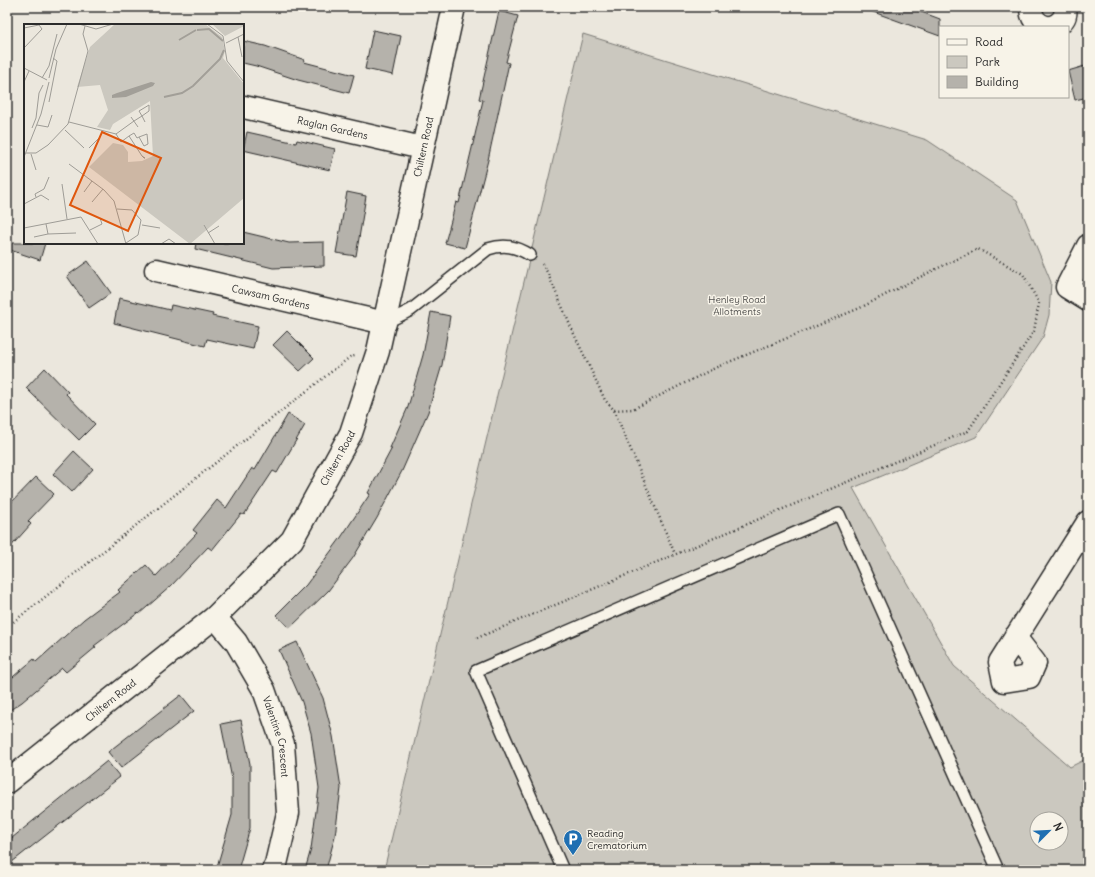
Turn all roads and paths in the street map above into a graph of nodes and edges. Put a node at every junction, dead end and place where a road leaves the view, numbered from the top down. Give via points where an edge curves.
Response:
1 (454, 7) edge
2 (1031, 7) edge
3 (1066, 7) edge
4 (1044, 26) edge
5 (1054, 26) edge
6 (244, 107) dead end
7 (422, 148) junction
8 (1088, 246) edge
9 (530, 255) joint
10 (156, 270) dead end
11 (1088, 300) edge
12 (385, 323) junction
13 (378, 351) junction
14 (614, 410) junction
15 (1088, 522) edge
16 (675, 554) junction
17 (215, 617) junction
18 (7, 627) edge
19 (1015, 636) dead end
20 (477, 638) dead end
21 (7, 782) edge
22 (273, 870) edge
23 (563, 870) edge
24 (998, 870) edge

1 - 7 street, Chiltern Road
2 - 4 street via 1033,18
3 - 5 street via 1065,17
6 - 7 street, Raglan Gardens
7 - 12 street, Chiltern Road
8 - 11 street via 1067,287
9 - 12 lane via 509,246 498,246 488,250 411,310
9 - 14 path via 540,262 547,272 602,394
10 - 12 street, Cawsam Gardens
12 - 13 street, Chiltern Road
13 - 17 street, Chiltern Road via 351,433 292,540
13 - 18 path via 350,357
14 - 16 path
14 - 16 path via 632,410 717,367 860,308 978,249 1023,274 1039,302 1034,331 968,431
15 - 19 street
16 - 20 path
17 - 21 street, Chiltern Road
17 - 22 street, Valentine Crescent via 236,642 264,690 283,744 288,813
23 - 24 lane via 476,671 839,514

